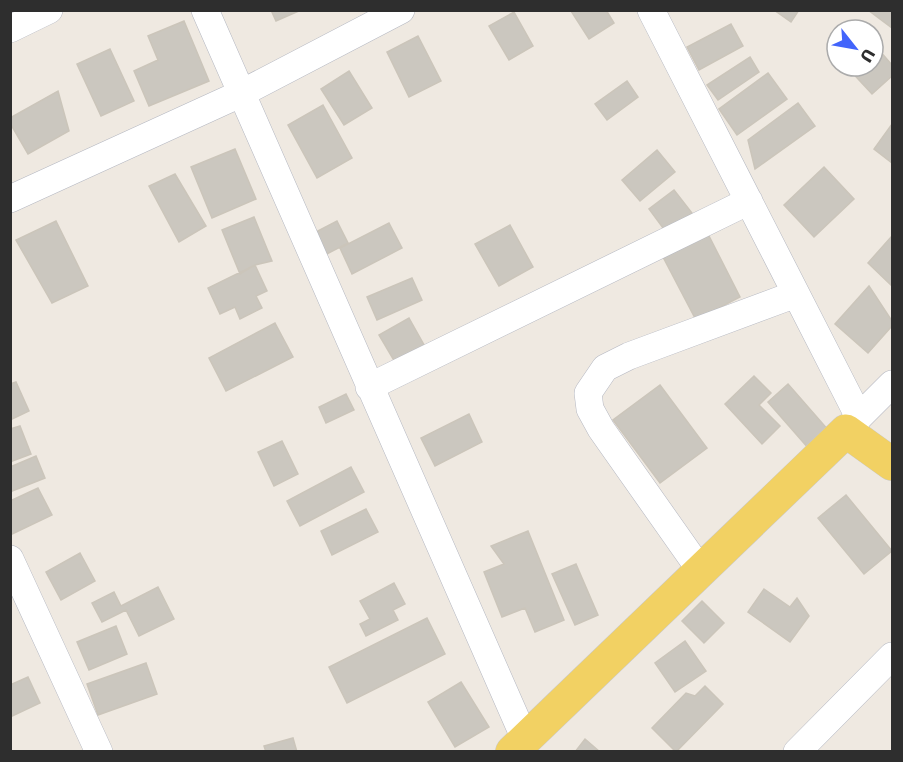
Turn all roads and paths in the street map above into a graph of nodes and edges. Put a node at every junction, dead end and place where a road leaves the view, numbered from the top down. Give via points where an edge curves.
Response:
1 (49, 10) edge
2 (205, 10) edge
3 (401, 10) edge
4 (651, 10) edge
5 (10, 29) edge
6 (240, 94) junction
7 (10, 199) edge
8 (749, 201) junction
9 (796, 294) junction
10 (892, 384) edge
11 (369, 387) junction
12 (853, 424) junction
13 (892, 464) edge
14 (10, 560) edge
15 (701, 571) junction
16 (892, 656) edge
17 (518, 745) edge
18 (99, 752) edge
19 (797, 752) edge

1 - 5 street
2 - 6 street
3 - 6 street
4 - 8 street
6 - 7 street
6 - 11 street
8 - 9 street
8 - 11 street
9 - 12 street
9 - 15 street via 629,356 605,368 588,393 590,409 601,429
10 - 12 street
11 - 17 street
12 - 13 main road
12 - 15 main road
14 - 18 street
15 - 17 main road
16 - 19 street

